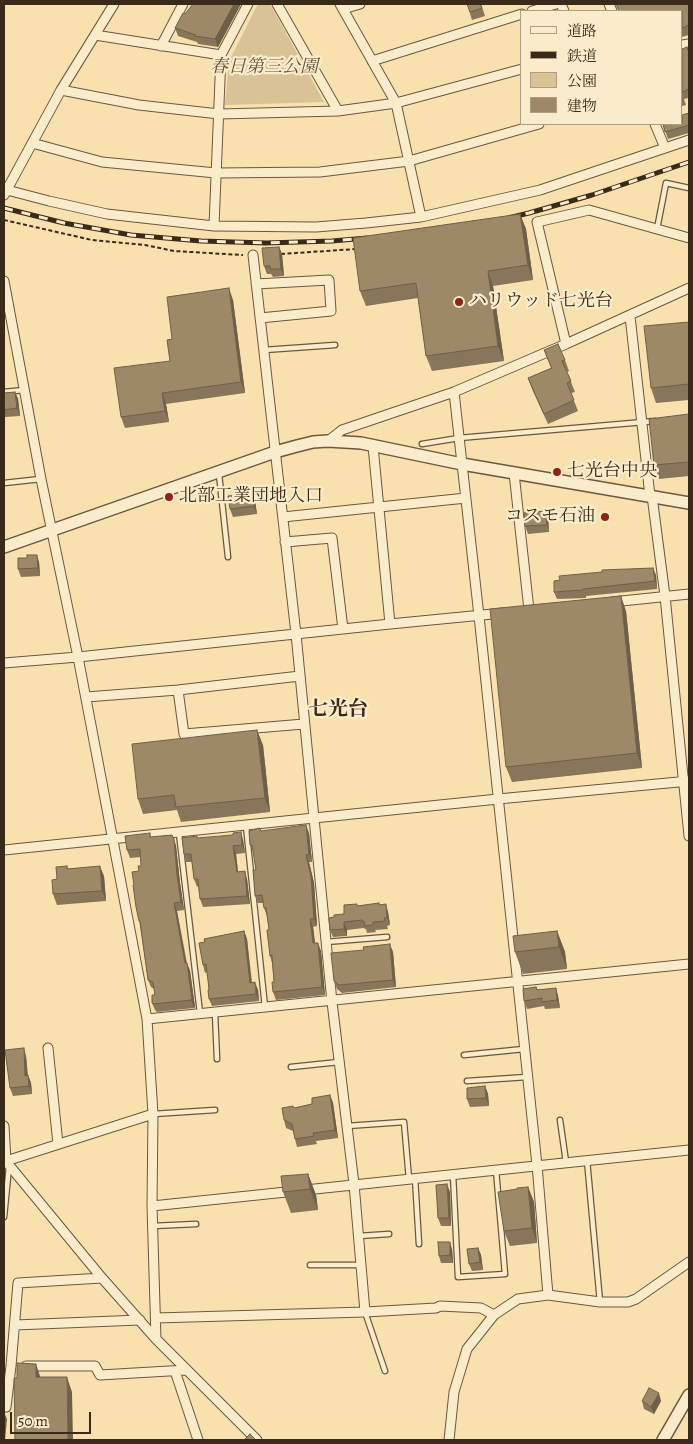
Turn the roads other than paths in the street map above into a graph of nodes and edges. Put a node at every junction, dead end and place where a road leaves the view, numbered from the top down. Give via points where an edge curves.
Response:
1 (112, 4) edge
2 (183, 4) edge
3 (248, 4) edge
4 (277, 4) edge
5 (360, 4) edge
6 (556, 4) edge
7 (341, 6) edge
8 (535, 10) edge
9 (520, 15) edge
10 (95, 35) junction
11 (161, 46) junction
12 (221, 56) junction
13 (372, 61) junction
14 (520, 70) edge
15 (61, 90) junction
16 (396, 103) junction
17 (338, 111) junction
18 (219, 114) junction
19 (535, 125) edge
20 (655, 125) edge
21 (689, 140) edge
22 (32, 143) junction
23 (665, 148) junction
24 (409, 161) junction
25 (216, 173) junction
26 (689, 188) edge
27 (6, 192) edge
28 (422, 217) junction
29 (214, 226) junction
30 (657, 228) junction
31 (689, 238) edge
32 (253, 256) road end
33 (4, 281) edge
34 (256, 284) junction
35 (689, 288) edge
36 (6, 300) edge
37 (630, 316) junction
38 (260, 318) junction
39 (566, 344) junction
40 (335, 345) dead end
41 (264, 350) junction
42 (24, 390) junction
43 (4, 392) edge
44 (454, 392) junction
45 (661, 420) edge
46 (642, 423) junction
47 (361, 424) junction
48 (459, 438) junction
49 (328, 441) junction
50 (356, 443) junction
51 (422, 444) dead end
52 (373, 446) junction
53 (275, 452) junction
54 (462, 464) junction
55 (219, 472) junction
56 (514, 472) junction
57 (41, 479) junction
58 (4, 483) edge
59 (651, 496) junction
60 (466, 498) junction
61 (689, 503) edge
62 (378, 506) junction
63 (283, 517) junction
64 (52, 531) junction
65 (285, 542) junction
66 (4, 547) edge
67 (228, 557) dead end
68 (689, 594) edge
69 (664, 596) junction
70 (606, 602) edge
71 (539, 610) edge
72 (521, 611) junction
73 (479, 616) junction
74 (390, 624) junction
75 (343, 629) junction
76 (296, 634) junction
77 (78, 657) junction
78 (4, 663) edge
79 (300, 676) junction
80 (178, 690) junction
81 (86, 697) junction
82 (304, 724) junction
83 (687, 781) edge
84 (498, 799) junction
85 (314, 819) junction
86 (246, 826) junction
87 (179, 833) junction
88 (689, 836) edge
89 (113, 840) junction
90 (4, 850) edge
91 (387, 937) dead end
92 (326, 942) junction
93 (689, 964) edge
94 (516, 982) junction
95 (332, 1002) junction
96 (265, 1008) junction
97 (215, 1013) junction
98 (200, 1014) junction
99 (147, 1020) junction
100 (48, 1048) dead end
101 (524, 1049) junction
102 (464, 1055) dead end
103 (217, 1059) dead end
104 (339, 1062) junction
105 (291, 1067) dead end
106 (527, 1077) junction
107 (467, 1081) dead end
108 (215, 1110) dead end
109 (153, 1114) junction
110 (560, 1120) dead end
111 (4, 1126) edge
112 (347, 1126) junction
113 (58, 1144) junction
114 (689, 1150) edge
115 (587, 1160) junction
116 (566, 1162) junction
117 (6, 1163) edge
118 (537, 1166) junction
119 (496, 1170) junction
120 (453, 1174) junction
121 (412, 1178) junction
122 (354, 1184) junction
123 (152, 1206) junction
124 (4, 1216) edge
125 (196, 1224) dead end
126 (153, 1226) junction
127 (389, 1234) dead end
128 (358, 1236) junction
129 (419, 1244) dead end
130 (689, 1262) edge
131 (310, 1265) dead end
132 (361, 1265) junction
133 (102, 1278) junction
134 (548, 1295) junction
135 (600, 1302) junction
136 (365, 1312) junction
137 (494, 1315) junction
138 (156, 1318) junction
139 (140, 1320) junction
140 (15, 1325) junction
141 (156, 1339) junction
142 (11, 1366) junction
143 (186, 1370) junction
144 (175, 1371) junction
145 (385, 1371) dead end
146 (689, 1395) edge
147 (4, 1406) edge
148 (198, 1440) edge
149 (257, 1440) edge
150 (449, 1440) edge
151 (664, 1440) edge

1 - 10 street
2 - 11 street
3 - 12 street
4 - 17 street
5 - 7 street
6 - 8 street
7 - 13 street
9 - 13 street
10 - 11 street
10 - 15 street
11 - 12 street
12 - 18 street
13 - 16 street
14 - 16 street
15 - 18 street via 139,105
15 - 22 street
16 - 17 street
16 - 24 street
17 - 18 street
18 - 25 street
19 - 24 street
20 - 23 street
21 - 23 street
22 - 25 street via 102,162
22 - 27 street
23 - 28 street via 540,190
24 - 25 street via 320,172
24 - 28 street
25 - 29 street
26 - 30 lane via 666,183
27 - 29 street via 106,214
28 - 29 street via 316,227
30 - 31 street
30 - 39 street via 589,210 537,222
32 - 34 street
33 - 36 street
34 - 38 street
34 - 38 street via 329,280 331,312
35 - 37 street
36 - 42 street
37 - 39 street
37 - 46 street
38 - 41 street
39 - 44 street
40 - 41 lane
41 - 53 street
42 - 43 lane
42 - 57 street
44 - 47 street
44 - 48 street
45 - 46 lane
46 - 48 lane
46 - 59 street
47 - 49 street via 342,430
47 - 50 street
48 - 51 lane
48 - 54 street
49 - 50 street
49 - 53 street
50 - 52 street
52 - 54 street
52 - 62 street
53 - 55 street
53 - 63 street
54 - 56 street
54 - 60 street
55 - 64 street
55 - 67 lane
56 - 59 street
56 - 72 street
57 - 58 lane
57 - 64 street
59 - 61 street
59 - 69 street
60 - 62 street
60 - 73 street
62 - 63 street
62 - 74 street
63 - 65 street
64 - 66 street
64 - 77 street
65 - 75 street via 332,538
65 - 76 street
68 - 69 street
69 - 70 street
69 - 83 street
71 - 72 street
72 - 73 street
73 - 74 street
73 - 84 street
74 - 75 street
75 - 76 street
76 - 77 street
76 - 79 street
77 - 78 street
77 - 81 street
79 - 80 street
79 - 82 street
80 - 81 street
80 - 82 street via 184,734
81 - 89 street
82 - 85 street
83 - 84 street
83 - 88 street
84 - 85 street
84 - 94 street
85 - 86 street
85 - 92 street
86 - 87 street
86 - 96 lane
87 - 89 street
87 - 98 lane
89 - 90 street
89 - 99 street
91 - 92 lane
92 - 95 street
93 - 94 street
94 - 95 street
94 - 101 street
95 - 96 street
95 - 104 street
96 - 97 street
97 - 98 street
97 - 103 lane
98 - 99 street
99 - 109 street
100 - 113 street
101 - 102 lane
101 - 106 street
104 - 105 lane
104 - 112 street
106 - 107 lane
106 - 118 street
108 - 109 lane
109 - 113 street
109 - 123 street
110 - 116 lane
111 - 117 street
112 - 121 lane via 404,1122
112 - 122 street
113 - 117 street
114 - 115 street
115 - 116 street
115 - 135 lane
116 - 118 street
117 - 124 lane
117 - 133 street
118 - 119 street
118 - 134 street
119 - 120 street
119 - 120 lane via 505,1274 458,1277
120 - 121 street
121 - 122 street
121 - 129 lane
122 - 123 street
122 - 128 street
123 - 126 street
125 - 126 lane
126 - 138 street
127 - 128 lane
128 - 132 street
130 - 135 street via 636,1299
131 - 132 lane
132 - 136 street
133 - 139 street
133 - 140 street via 18,1283
134 - 135 street
134 - 137 street via 518,1299
136 - 137 street via 440,1306 481,1308
136 - 138 street
136 - 145 lane
137 - 150 street via 467,1349 454,1392
138 - 141 street
139 - 140 street
139 - 141 street
140 - 142 street
141 - 143 street
142 - 144 street via 95,1366 100,1375
142 - 147 street
143 - 144 street
143 - 149 street
144 - 148 street
146 - 151 street

